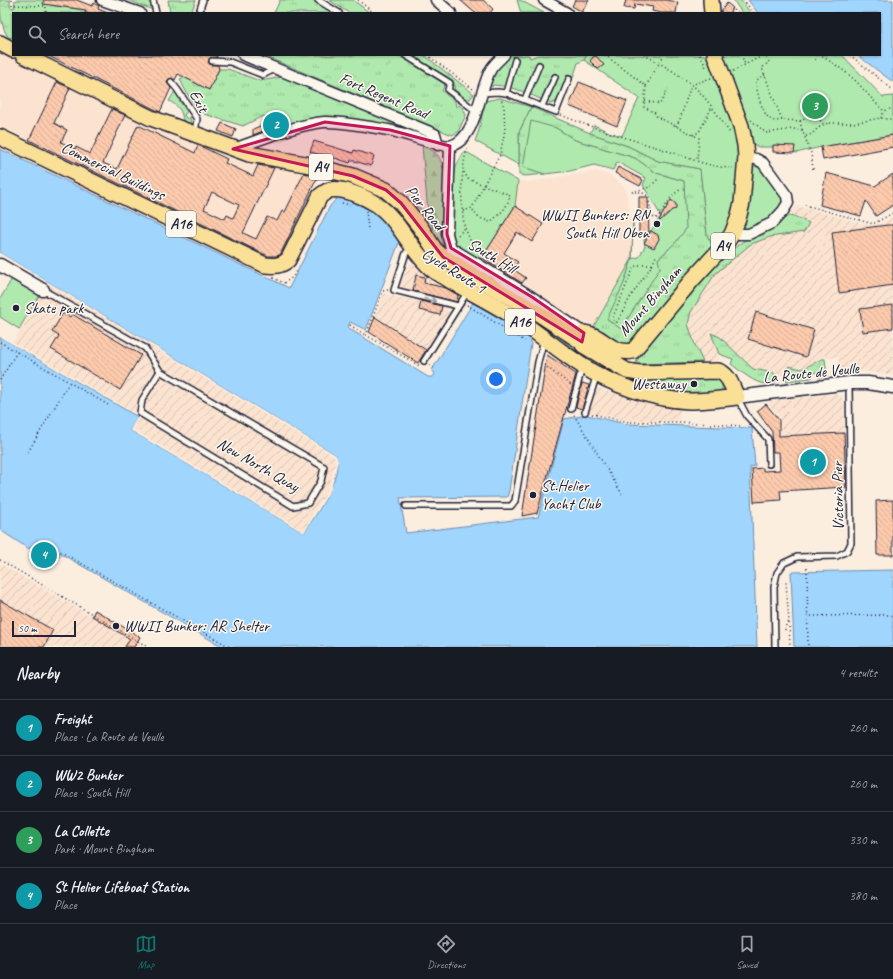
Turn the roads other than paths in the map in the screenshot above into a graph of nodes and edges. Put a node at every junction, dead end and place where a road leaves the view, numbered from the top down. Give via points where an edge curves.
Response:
1 (102, 0) edge
2 (154, 0) edge
3 (203, 0) edge
4 (318, 0) edge
5 (436, 0) edge
6 (544, 0) edge
7 (711, 0) edge
8 (200, 9) dead end
9 (137, 12) edge
10 (156, 12) edge
11 (337, 12) edge
12 (450, 12) edge
13 (565, 12) edge
14 (712, 12) edge
15 (0, 43) edge
16 (12, 49) edge
17 (25, 56) edge
18 (245, 56) edge
19 (407, 56) edge
20 (501, 56) edge
21 (715, 56) edge
22 (515, 60) dead end
23 (212, 61) dead end
24 (539, 65) dead end
25 (277, 69) junction
26 (555, 76) dead end
27 (569, 79) dead end
28 (171, 82) dead end
29 (481, 93) junction
30 (506, 93) junction
31 (525, 99) junction
32 (542, 106) junction
33 (476, 111) junction
34 (195, 135) junction
35 (0, 137) edge
36 (438, 145) junction
37 (450, 146) junction
38 (234, 149) junction
39 (746, 157) junction
40 (732, 234) junction
41 (412, 247) junction
42 (0, 265) edge
43 (43, 290) joint
44 (462, 300) junction
45 (583, 337) junction
46 (544, 340) junction
47 (424, 361) road end
48 (582, 366) junction
49 (160, 371) junction
50 (597, 374) junction
51 (849, 384) junction
52 (893, 387) edge
53 (737, 397) junction
54 (571, 409) road end
55 (585, 412) road end
56 (770, 464) dead end
57 (406, 506) dead end
58 (775, 647) edge

1 - 9 street
2 - 10 lane
3 - 8 lane
4 - 11 lane
5 - 12 street
6 - 13 street
7 - 14 main road
15 - 16 main road
17 - 34 main road, Pier Road / A4 via 151,118
18 - 25 street, Fort Regent Road
19 - 33 lane via 450,83 448,90
20 - 29 street via 491,68
21 - 39 main road, Mount Bingham / A4 via 738,118
22 - 30 lane
23 - 25 lane via 230,62 263,75
24 - 31 lane
25 - 36 street, Fort Regent Road via 435,134
26 - 32 lane
27 - 32 lane via 556,112
28 - 34 lane, Exit via 197,119
29 - 30 lane
29 - 33 street
30 - 31 lane
31 - 32 lane
33 - 37 street via 467,133 457,144
34 - 38 main road, Pier Road / A4
35 - 41 main road, Commercial Buildings / A16 via 265,265 282,265 288,260 325,193 345,191 375,203 399,228
36 - 37 street
36 - 38 street via 390,130 325,122
37 - 45 street, South Hill via 447,234 451,248 532,297
38 - 45 main road, Pier Road / A4 via 354,176 386,190 401,203 435,250 444,257 485,283
39 - 40 main road, Mount Bingham / A4 via 742,203
39 - 40 street via 763,163 788,196 788,202 772,222 749,234
40 - 45 main road, Mount Bingham / A4 via 633,351 620,351 591,334
41 - 44 main road, A16
41 -> 44 lane via 406,253 394,290
42 - 43 street, New North Quay
43 - 49 lane, New North Quay via 145,348
44 - 46 main road, A16 via 513,317
44 - 47 lane
45 - 53 main road via 583,346 628,371 724,373
46 - 48 main road, A16
46 - 57 lane via 538,362 515,501 511,506
48 - 50 main road, A16
48 - 54 lane
49 - 49 lane, New North Quay via 142,400 140,413 293,506 308,503 321,481 324,468
50 - 53 main road, A16 via 644,394 688,401
50 - 55 lane
51 - 52 street, La Route de Veulle via 868,383
51 - 53 street, La Route de Veulle
51 - 58 lane, Victoria Pier via 851,544 847,551 837,556 797,557 784,563 777,573 774,587
53 - 56 lane via 747,416 768,439

